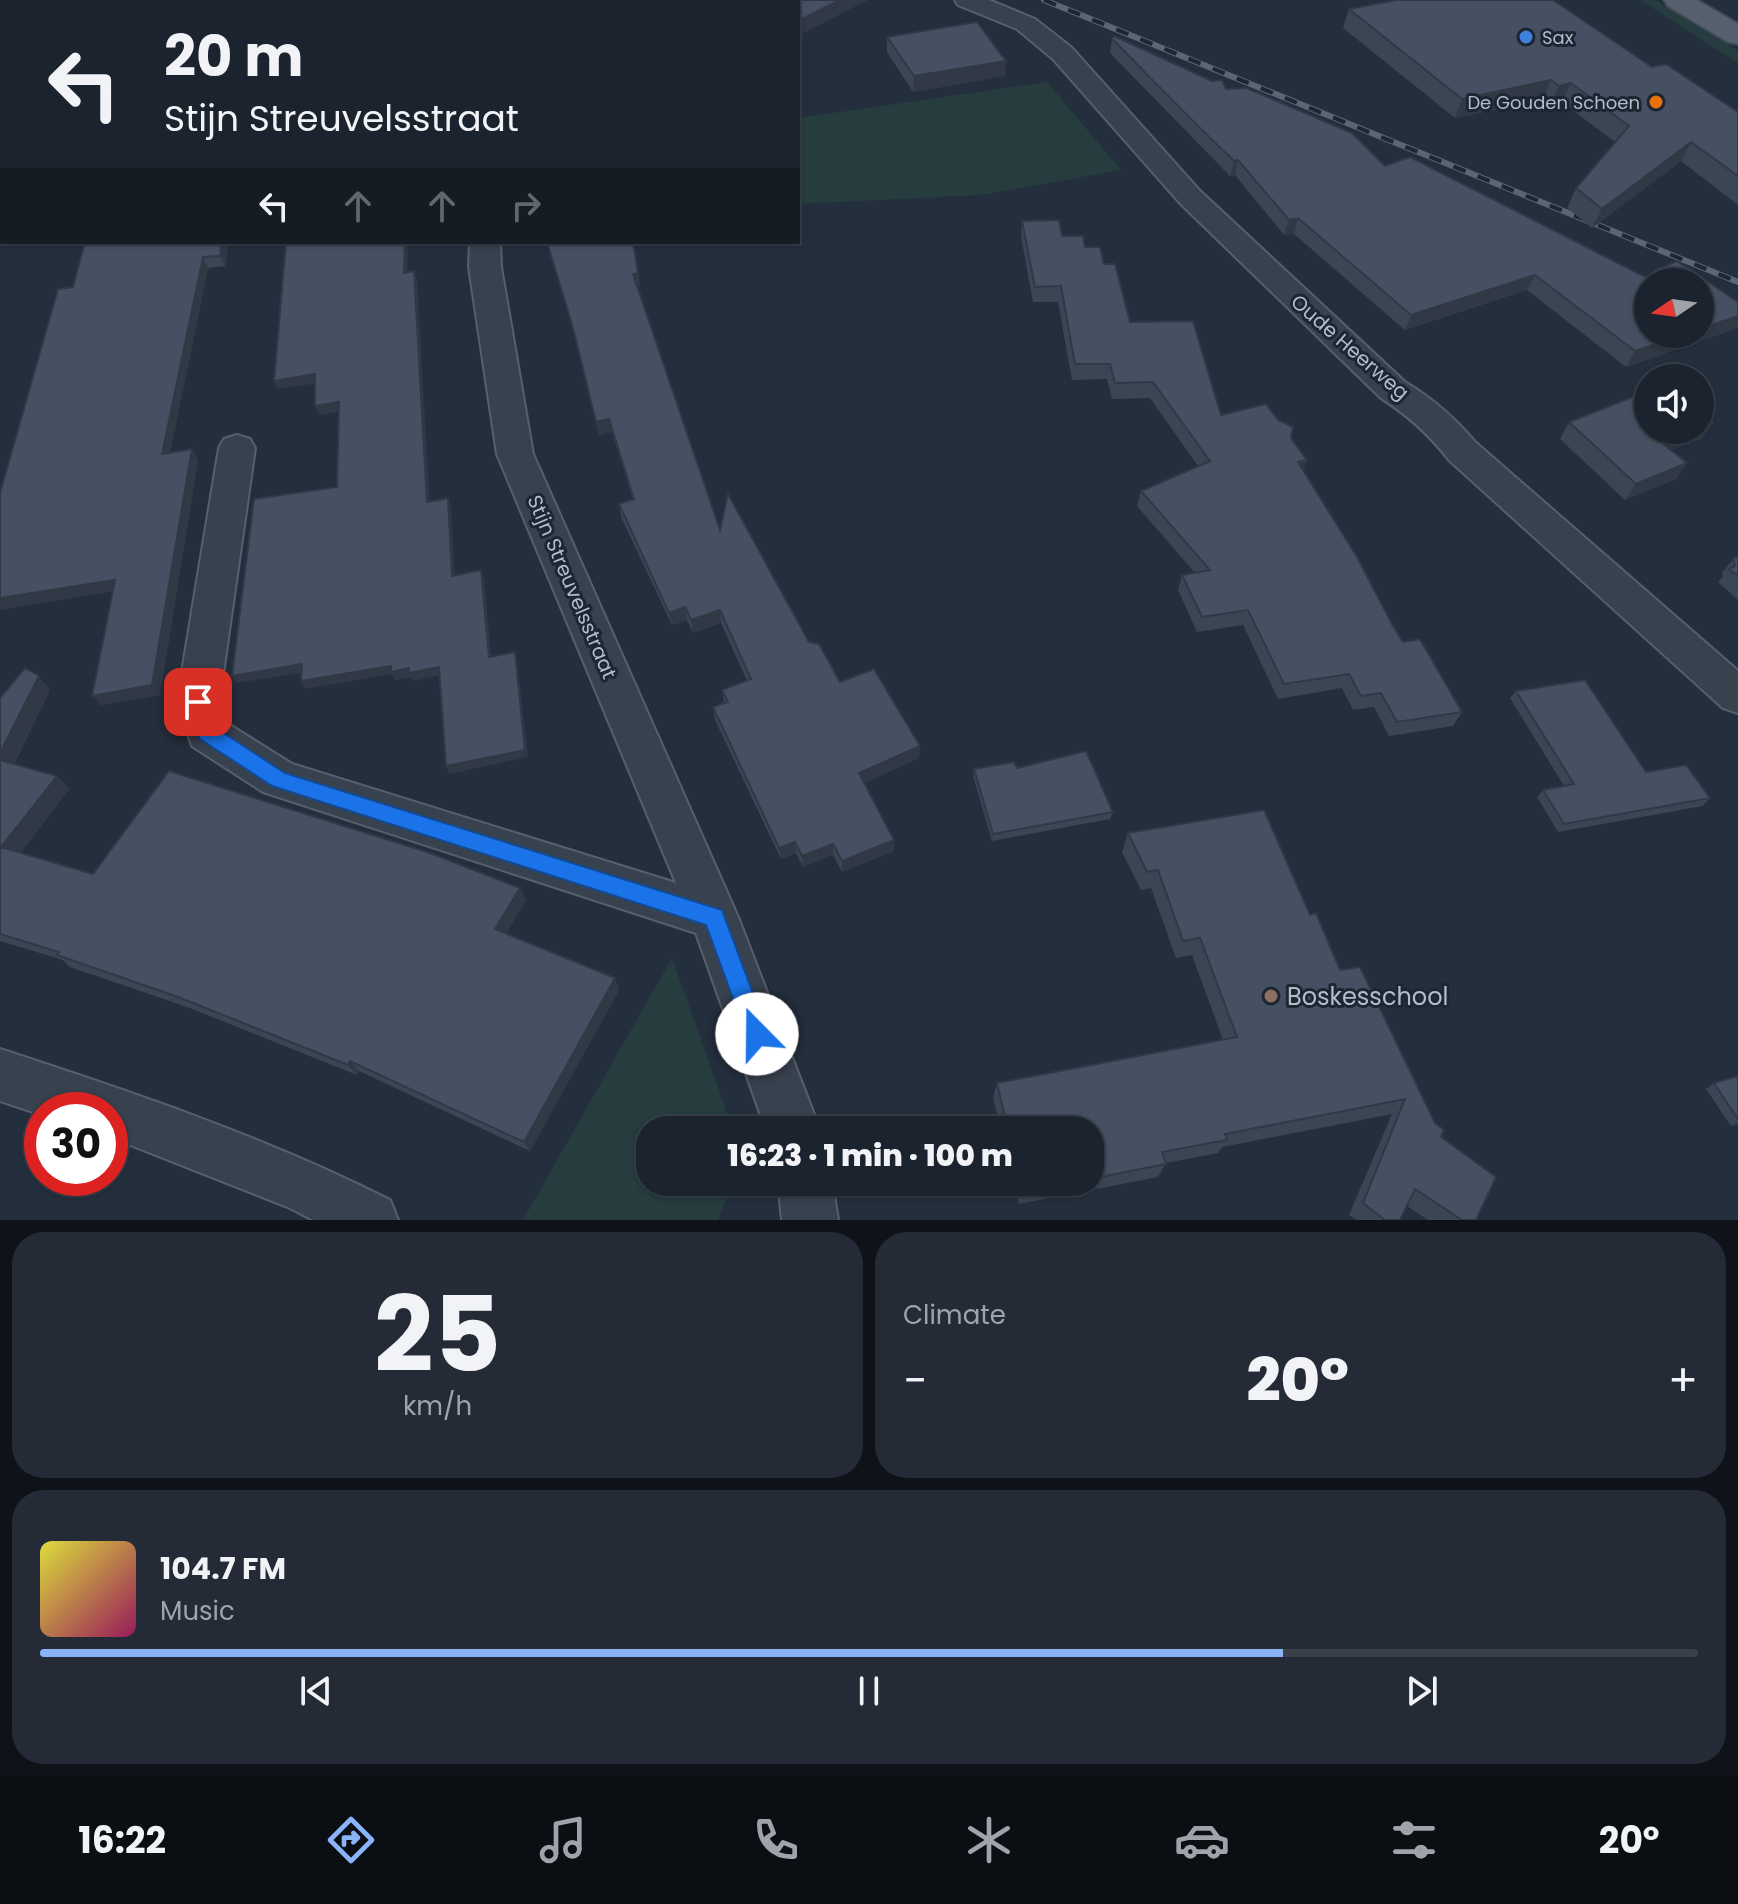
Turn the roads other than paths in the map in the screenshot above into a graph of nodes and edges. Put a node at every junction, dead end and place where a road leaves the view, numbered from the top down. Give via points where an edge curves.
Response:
1 (967, 0) edge
2 (1678, 0) edge
3 (1710, 0) edge
4 (1738, 16) edge
5 (1738, 36) edge
6 (485, 244) edge
7 (237, 448) dead end
8 (1738, 696) edge
9 (714, 917) junction
10 (0, 1075) edge
11 (53, 1092) edge
12 (788, 1116) edge
13 (128, 1117) edge
14 (807, 1196) edge
15 (370, 1220) edge
16 (810, 1220) edge

1 - 8 street, Oude Heerweg via 1026,24 1062,53 1190,197 1275,282 1393,390 1431,416 1462,451
2 - 5 main road
3 - 4 main road
6 - 9 street, Stijn Streuvelsstraat via 515,454
7 - 9 street via 198,702 207,733 279,779
9 - 12 street, Stijn Streuvelsstraat
10 - 11 street
13 - 15 street via 306,1187
14 - 16 street

